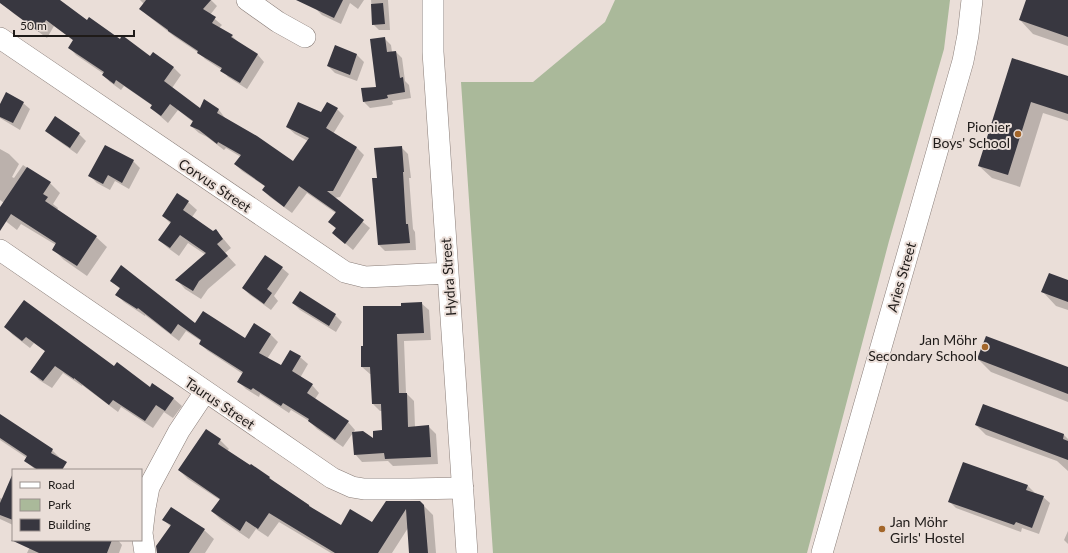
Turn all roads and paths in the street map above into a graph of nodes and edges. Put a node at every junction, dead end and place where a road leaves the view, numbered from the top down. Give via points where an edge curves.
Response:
1 (247, 0) edge
2 (433, 0) edge
3 (972, 0) edge
4 (305, 37) dead end
5 (0, 38) edge
6 (0, 250) edge
7 (448, 273) junction
8 (205, 392) junction
9 (463, 488) junction
10 (145, 553) edge
11 (467, 553) edge
12 (822, 553) edge

1 - 4 street
2 - 7 street, Hydra Street via 433,52
3 - 12 street, Aries Street via 963,61
5 - 7 street, Corvus Street via 345,272 365,277
6 - 8 street, Taurus Street
7 - 9 street, Hydra Street
8 - 9 street, Taurus Street via 332,478 352,487
8 - 10 street via 179,431 149,487 142,533
9 - 11 street, Hydra Street

